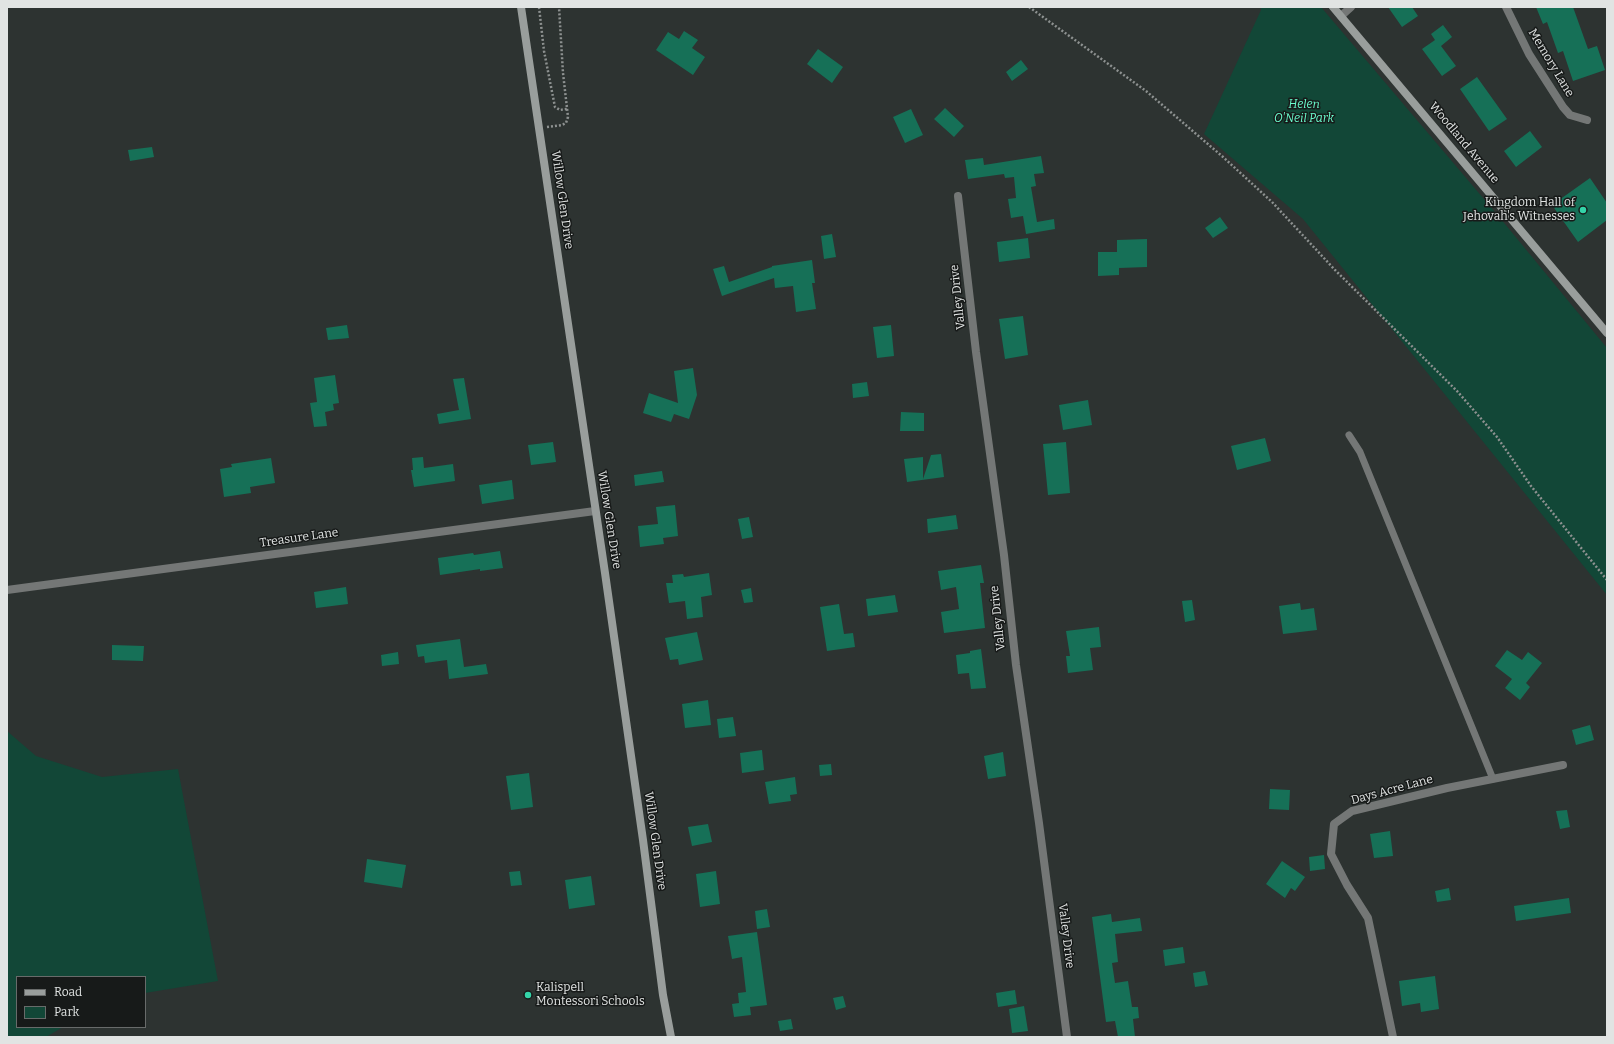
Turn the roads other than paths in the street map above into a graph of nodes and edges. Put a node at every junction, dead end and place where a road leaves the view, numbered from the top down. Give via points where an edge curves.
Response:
1 (521, 7) edge
2 (1333, 7) edge
3 (1351, 7) edge
4 (1506, 7) edge
5 (1341, 16) junction
6 (1587, 120) dead end
7 (958, 196) dead end
8 (1607, 333) edge
9 (1349, 435) dead end
10 (595, 511) junction
11 (7, 590) edge
12 (1563, 766) dead end
13 (1493, 779) junction
14 (671, 1037) edge
15 (1067, 1037) edge
16 (1393, 1037) edge

1 - 10 main road, Willow Glen Drive
2 - 5 main road, Woodland Avenue
3 - 5 street
4 - 6 street, Memory Lane via 1529,54 1563,107 1570,115
5 - 8 main road, Woodland Avenue
7 - 15 street, Valley Drive via 1016,665
9 - 13 lane via 1360,452
10 - 11 street, Treasure Lane
10 - 14 main road, Willow Glen Drive
12 - 13 street, Days Acre Lane
13 - 16 street, Days Acre Lane via 1352,811 1334,824 1331,854 1368,918

